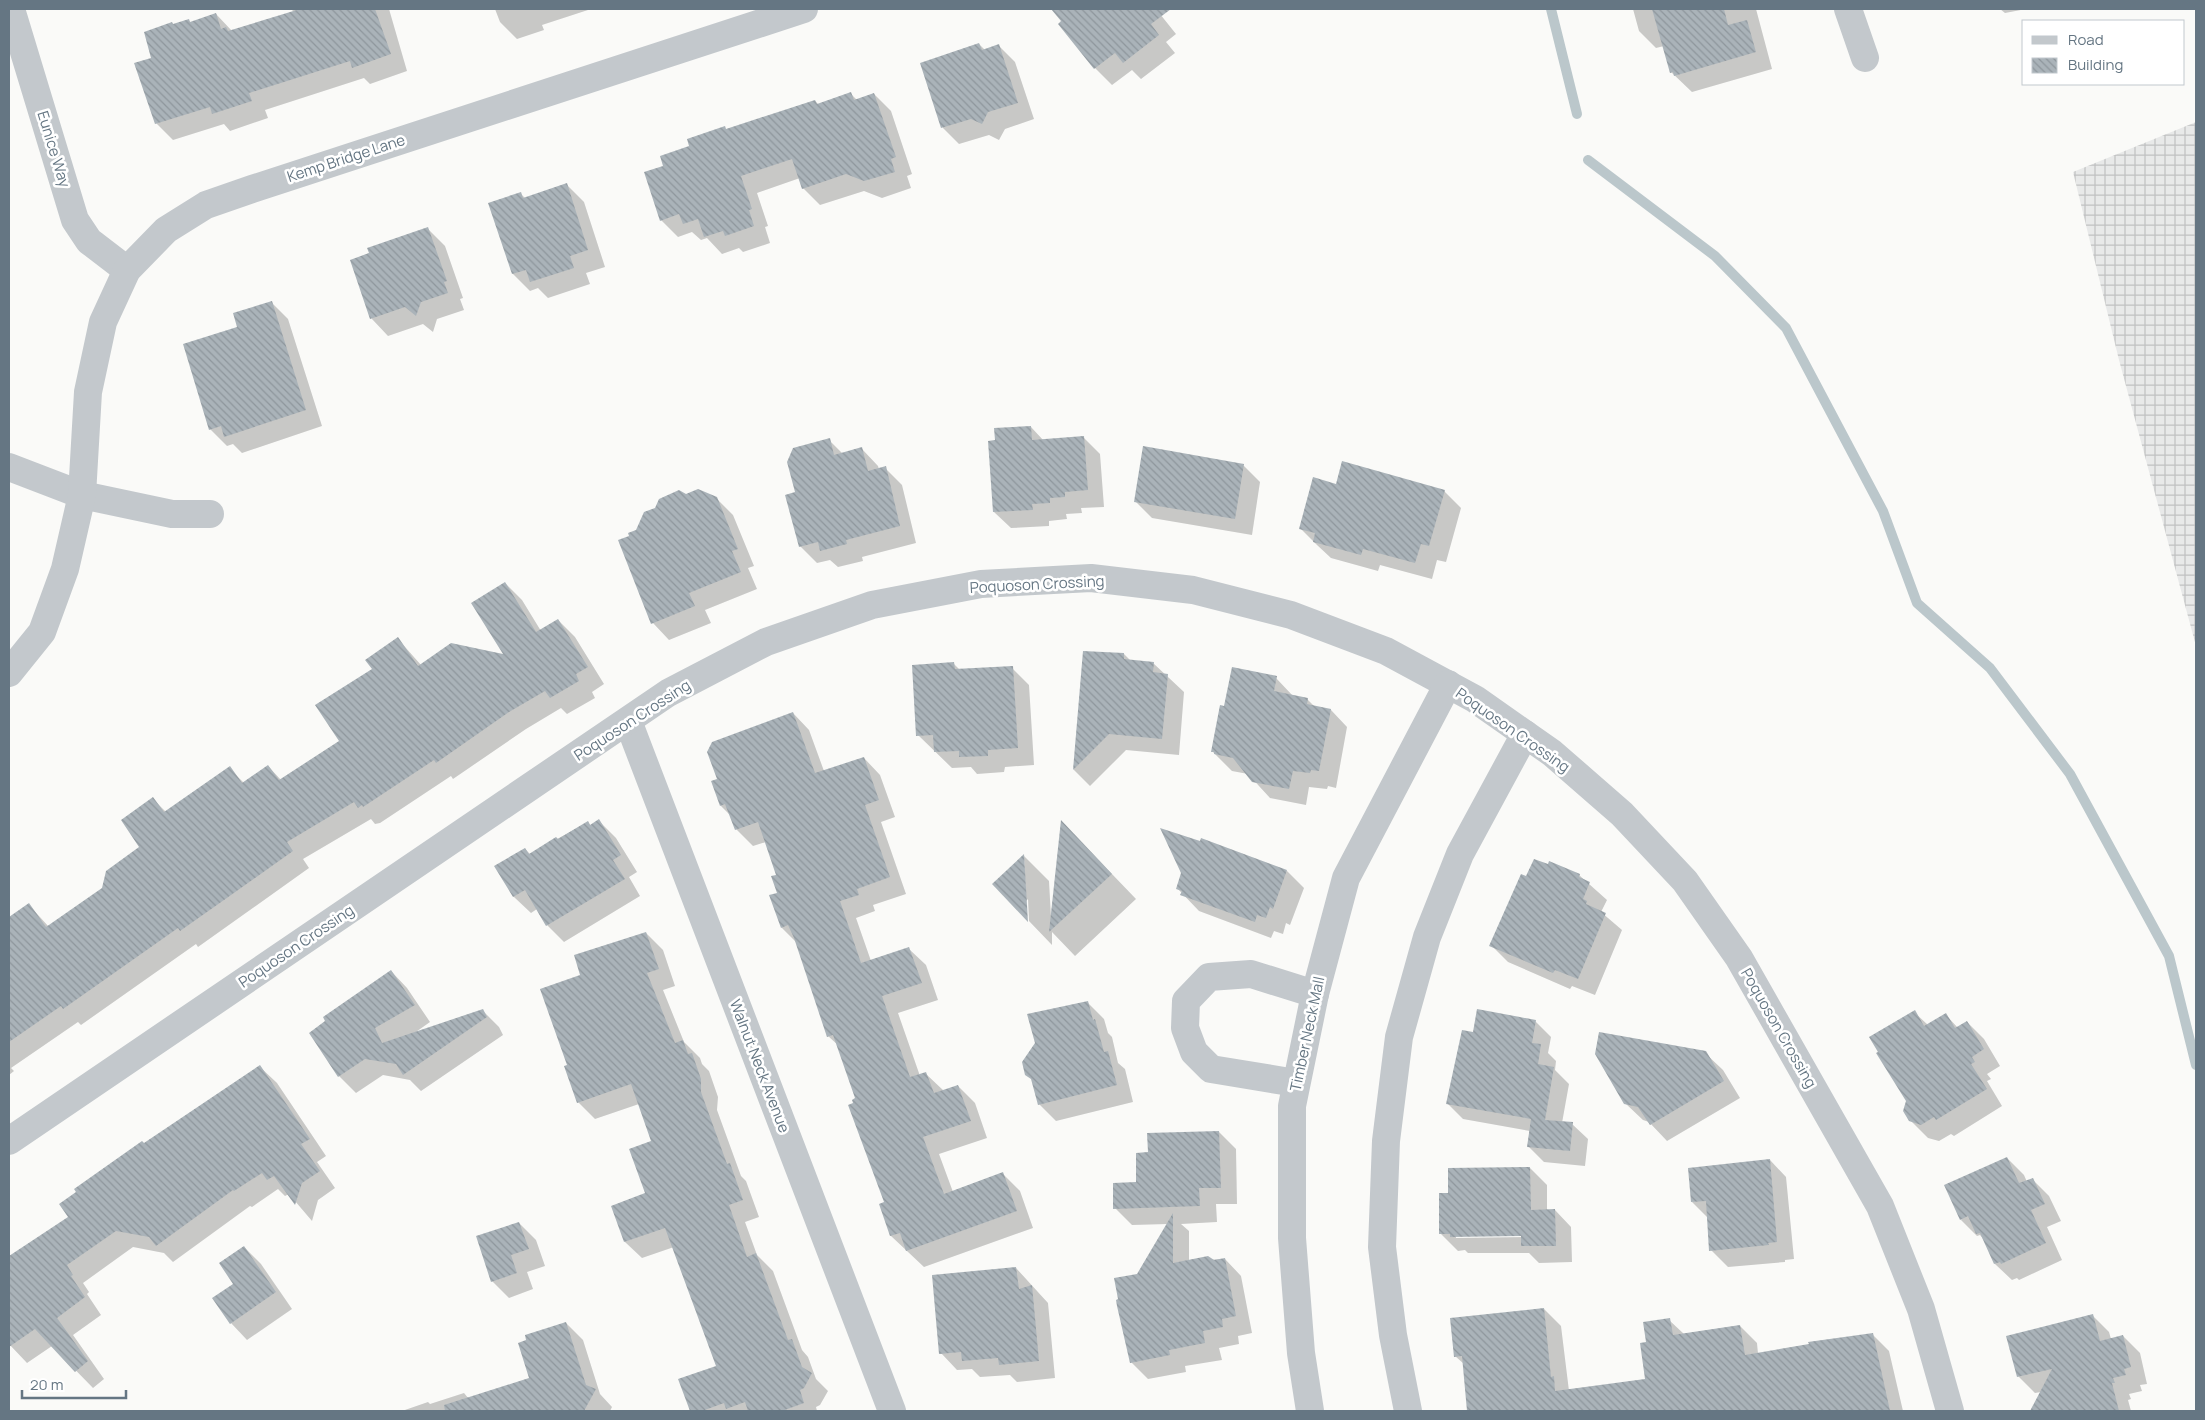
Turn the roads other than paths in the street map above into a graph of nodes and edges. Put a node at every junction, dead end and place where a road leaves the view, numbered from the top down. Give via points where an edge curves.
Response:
1 (11, 9) edge
2 (804, 9) edge
3 (1848, 9) edge
4 (1865, 58) dead end
5 (127, 270) junction
6 (9, 468) edge
7 (82, 495) junction
8 (210, 514) dead end
9 (9, 673) edge
10 (1448, 684) junction
11 (628, 721) junction
12 (1525, 734) junction
13 (1315, 994) junction
14 (1296, 1083) junction
15 (9, 1141) edge
16 (892, 1411) edge
17 (1310, 1411) edge
18 (1408, 1411) edge
19 (1950, 1411) edge

1 - 5 street, Eunice Way via 75,220 89,240
2 - 5 street, Kemp Bridge Lane via 206,205 166,230
3 - 4 street
5 - 7 street, Kemp Bridge Lane via 103,322 88,392
6 - 7 street
7 - 8 street via 172,514
7 - 9 street, Kemp Bridge Lane via 64,569 42,632
10 - 11 street, Poquoson Crossing via 1386,652 1291,615 1193,590 1091,578 981,584 872,605 766,642 668,693
10 - 12 street, Poquoson Crossing
10 - 13 street, Timber Neck Mall via 1346,878
11 - 15 street, Poquoson Crossing
11 - 16 street, Walnut Neck Avenue
12 - 18 street via 1460,854 1427,937 1399,1037 1386,1141 1382,1247 1393,1335
12 - 19 street, Poquoson Crossing via 1552,753 1622,814 1685,881 1739,958 1880,1206 1921,1309
13 - 14 street, Timber Neck Mall
13 - 14 street via 1251,974 1209,977 1186,1001 1185,1028 1194,1052 1212,1069
14 - 17 street, Timber Neck Mall via 1292,1106 1292,1238 1300,1353

